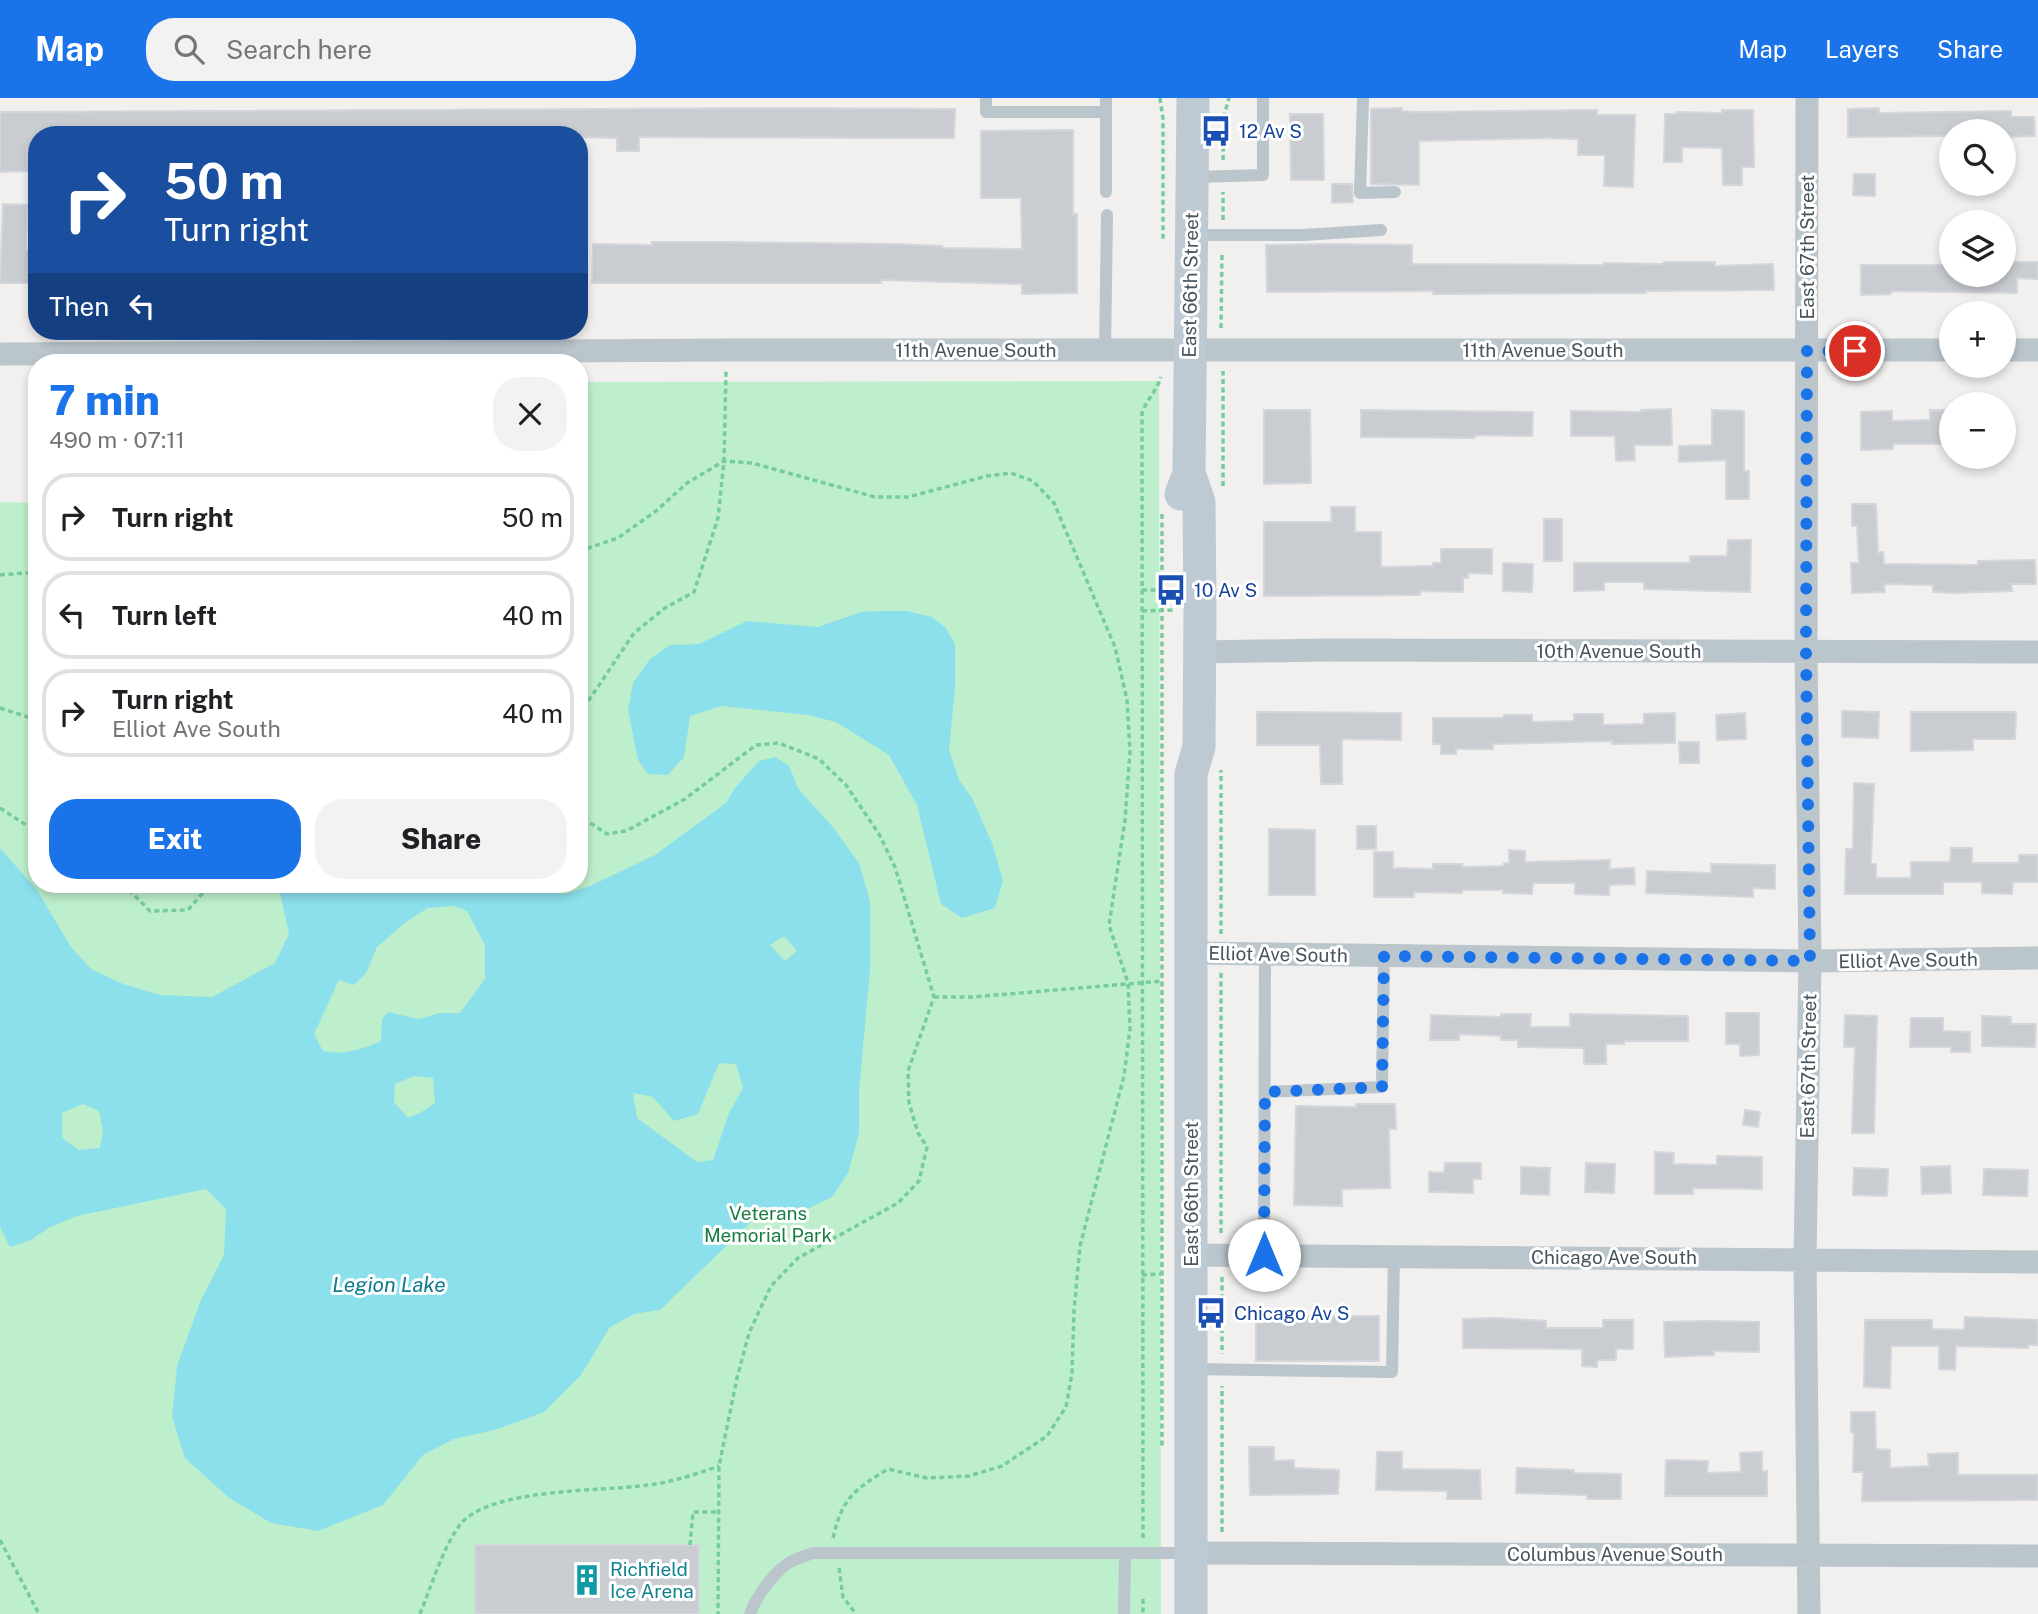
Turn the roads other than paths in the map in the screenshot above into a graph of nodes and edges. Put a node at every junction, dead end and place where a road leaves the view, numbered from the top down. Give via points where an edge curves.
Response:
1 (986, 98) edge
2 (1107, 98) edge
3 (1192, 98) edge
4 (1263, 98) edge
5 (1363, 98) edge
6 (1807, 98) edge
7 (1106, 112) junction
8 (1207, 177) junction
9 (1106, 192) dead end
10 (1395, 192) dead end
11 (1107, 215) dead end
12 (1381, 230) dead end
13 (1192, 236) junction
14 (1105, 350) junction
15 (2016, 350) edge
16 (2038, 350) edge
17 (1189, 351) junction
18 (1807, 351) junction
19 (1939, 351) edge
20 (0, 354) edge
21 (1188, 473) junction
22 (1201, 652) junction
23 (1806, 652) junction
24 (2038, 652) edge
25 (1191, 774) junction
26 (1206, 953) junction
27 (1265, 954) junction
28 (1384, 956) junction
29 (2038, 958) edge
30 (1810, 961) junction
31 (1265, 1092) junction
32 (1264, 1255) junction
33 (1394, 1256) junction
34 (1805, 1259) junction
35 (1193, 1261) junction
36 (2038, 1262) edge
37 (1207, 1369) junction
38 (1191, 1553) junction
39 (1125, 1554) junction
40 (1809, 1554) junction
41 (2038, 1556) edge
42 (750, 1614) edge
43 (1124, 1614) edge
44 (1191, 1614) edge
45 (1809, 1614) edge

1 - 7 lane via 986,112
2 - 7 lane
3 - 8 main road, East 66th Street
4 - 8 lane via 1263,175
5 - 10 lane via 1360,193
6 - 18 street, East 67th Street
7 - 9 lane
8 - 13 main road, East 66th Street
11 - 14 lane
12 - 13 lane
13 - 17 main road, East 66th Street
14 - 17 street, 11th Avenue South
14 - 20 street, 11th Avenue South
15 - 16 street
17 - 18 street, 11th Avenue South
17 - 21 main road, East 66th Street
18 - 19 street, 11th Avenue South
18 - 23 street, East 67th Street
21 - 22 main road, East 66th Street via 1199,502
21 - 25 main road, East 66th Street via 1179,500 1179,610 1181,748
22 - 23 street, 10th Avenue South
22 - 25 main road, East 66th Street via 1199,747
23 - 24 street, 10th Avenue South
23 - 30 street, East 67th Street
25 - 26 main road, East 66th Street
26 - 27 street, Elliot Ave South
26 - 35 main road, East 66th Street
27 - 28 street, Elliot Ave South
27 - 31 lane
28 - 30 street, Elliot Ave South
28 - 31 lane via 1382,1087
29 - 30 street, Elliot Ave South
30 - 34 street, East 67th Street
31 - 32 lane
32 - 33 street, Chicago Ave South
32 - 35 street, Chicago Ave South
33 - 34 street, Chicago Ave South
33 - 37 lane via 1392,1372
34 - 36 street, Chicago Ave South
34 - 40 street, East 67th Street
35 - 37 main road, East 66th Street
37 - 38 main road, East 66th Street
38 - 39 lane
38 - 40 street, Columbus Avenue South
38 - 44 main road, East 66th Street
39 - 42 lane via 813,1553 788,1564 765,1588
39 - 43 lane
40 - 41 street, Columbus Avenue South
40 - 45 street, East 67th Street

